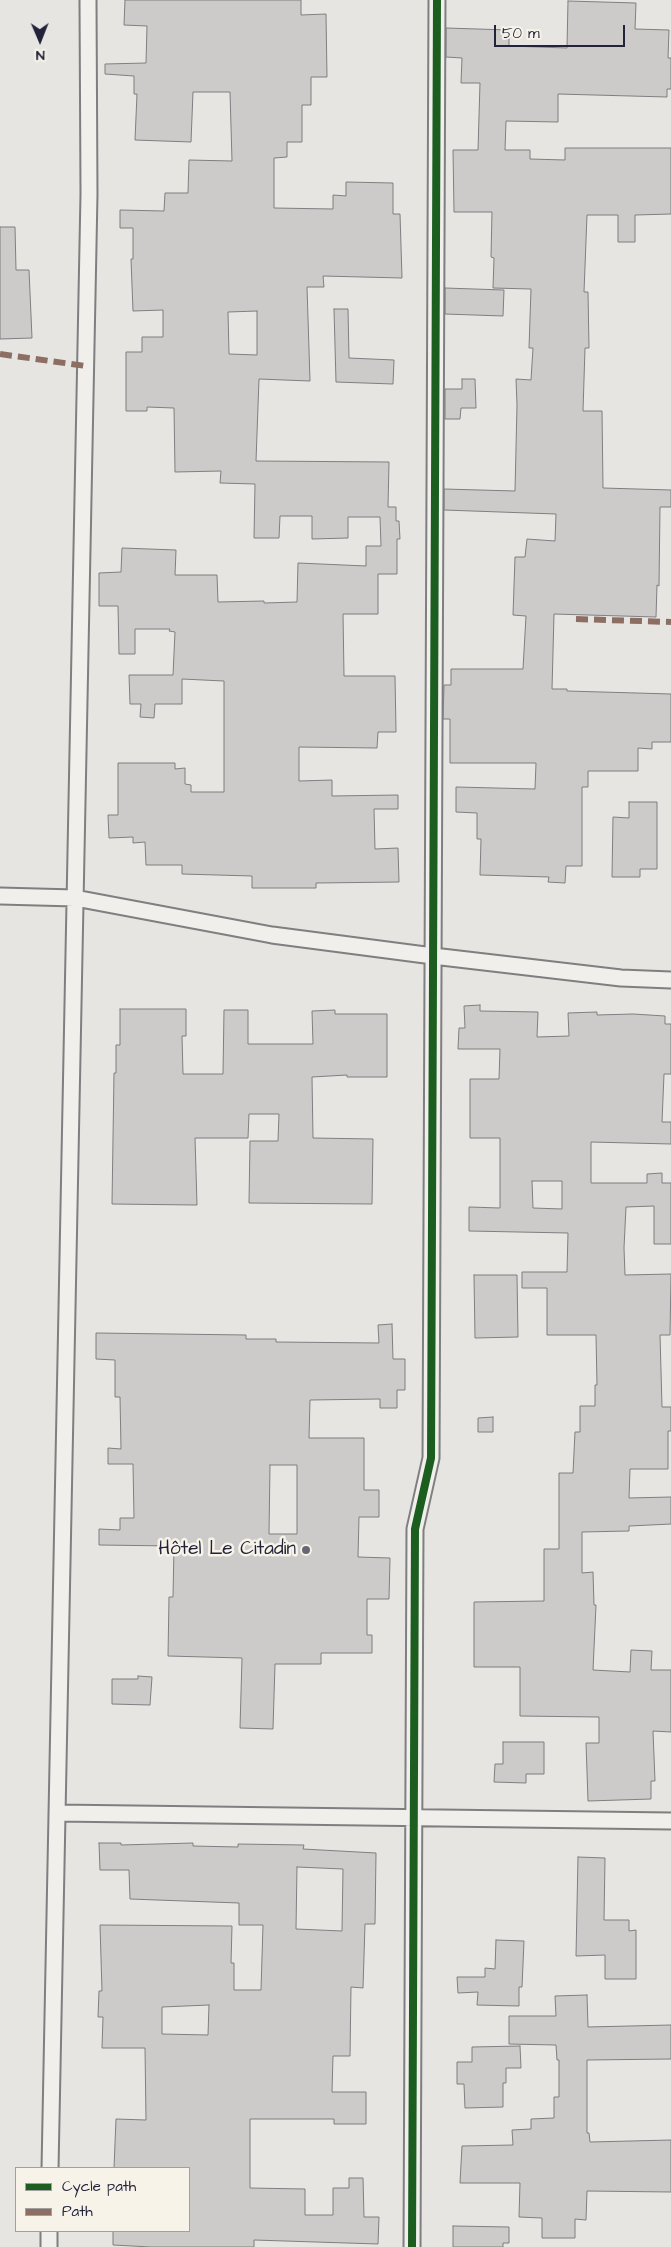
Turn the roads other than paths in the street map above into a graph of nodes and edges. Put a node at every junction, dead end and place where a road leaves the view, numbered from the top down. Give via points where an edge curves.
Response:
1 (88, 0) edge
2 (437, 0) edge
3 (0, 896) edge
4 (75, 898) junction
5 (433, 956) junction
6 (671, 980) edge
7 (57, 1813) junction
8 (414, 1818) junction
9 (671, 1821) edge
10 (50, 2167) edge
11 (49, 2232) edge
12 (49, 2247) edge
13 (412, 2247) edge

1 - 4 street via 89,204
2 - 5 street
3 - 4 street
4 - 5 street via 272,935
4 - 7 street
5 - 6 street via 621,978
5 - 8 street via 431,1458 415,1529
7 - 8 street
7 - 10 street
8 - 9 street
8 - 13 street
11 - 12 street

